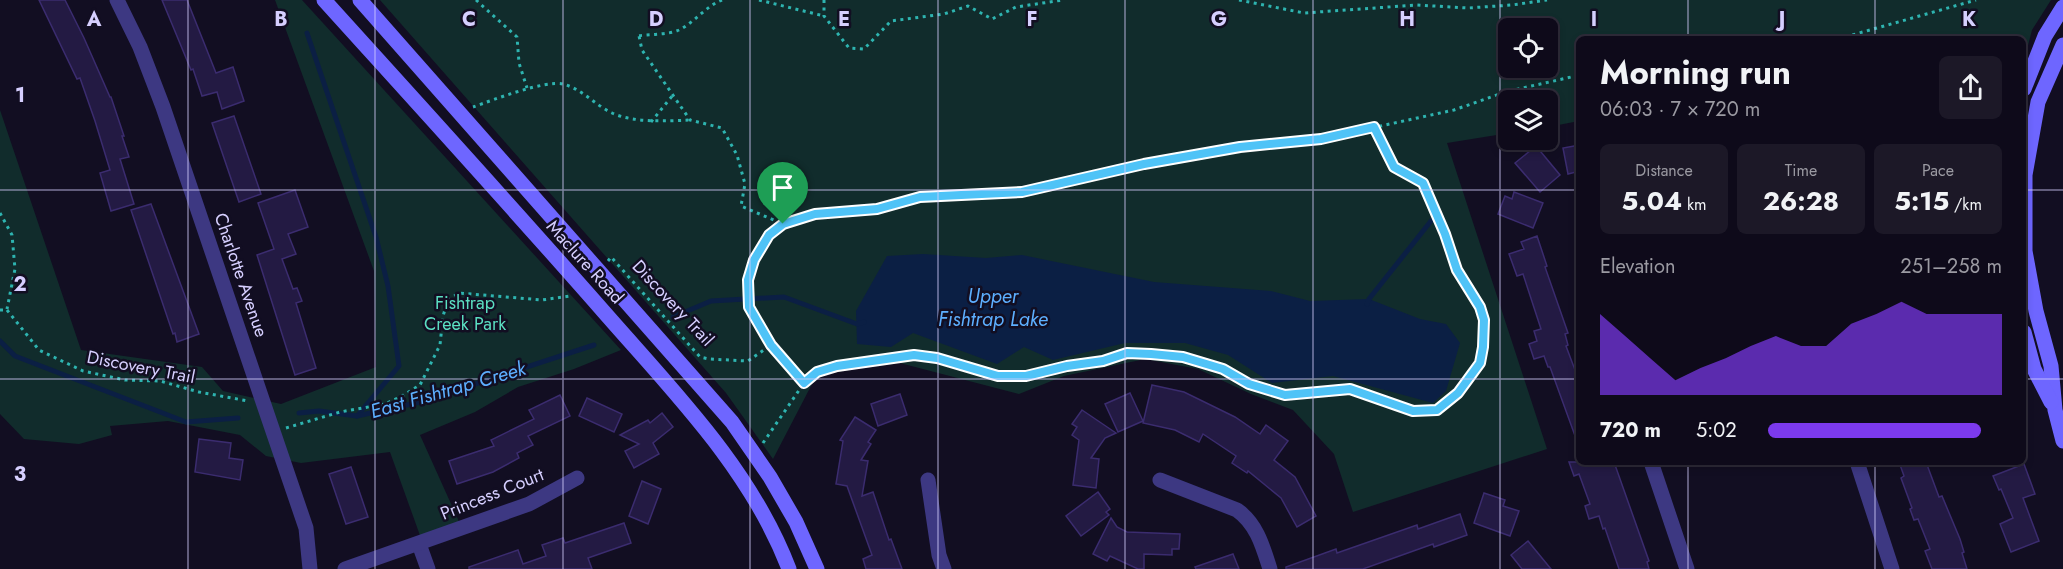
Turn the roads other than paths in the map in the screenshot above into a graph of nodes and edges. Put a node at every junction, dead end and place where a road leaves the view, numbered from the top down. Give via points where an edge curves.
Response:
1 (117, 0) edge
2 (324, 0) edge
3 (360, 0) edge
4 (2063, 7) edge
5 (2063, 45) edge
6 (2026, 84) edge
7 (2026, 170) edge
8 (2026, 256) edge
9 (2026, 339) edge
10 (2055, 410) junction
11 (2063, 441) edge
12 (1652, 465) edge
13 (1858, 465) edge
14 (577, 478) dead end
15 (928, 480) dead end
16 (1160, 480) dead end
17 (419, 544) junction
18 (310, 569) edge
19 (345, 569) edge
20 (428, 569) edge
21 (789, 569) edge
22 (817, 569) edge
23 (944, 569) edge
24 (1270, 569) edge
25 (1687, 569) edge
26 (1892, 569) edge

1 - 18 street, Charlotte Avenue via 163,107 306,528
2 - 21 main road, Maclure Road via 709,432 760,508
3 - 22 main road, Maclure Road via 732,422 796,522
4 - 6 main road via 2044,36
5 - 7 main road via 2038,102
8 - 10 main road via 2051,366
9 - 10 main road via 2034,369
10 - 11 main road
12 - 25 street
13 - 26 street
14 - 17 street, Princess Court via 529,504
15 - 23 street
16 - 24 street via 1245,515 1256,530
17 - 19 street, Princess Court
17 - 20 street

